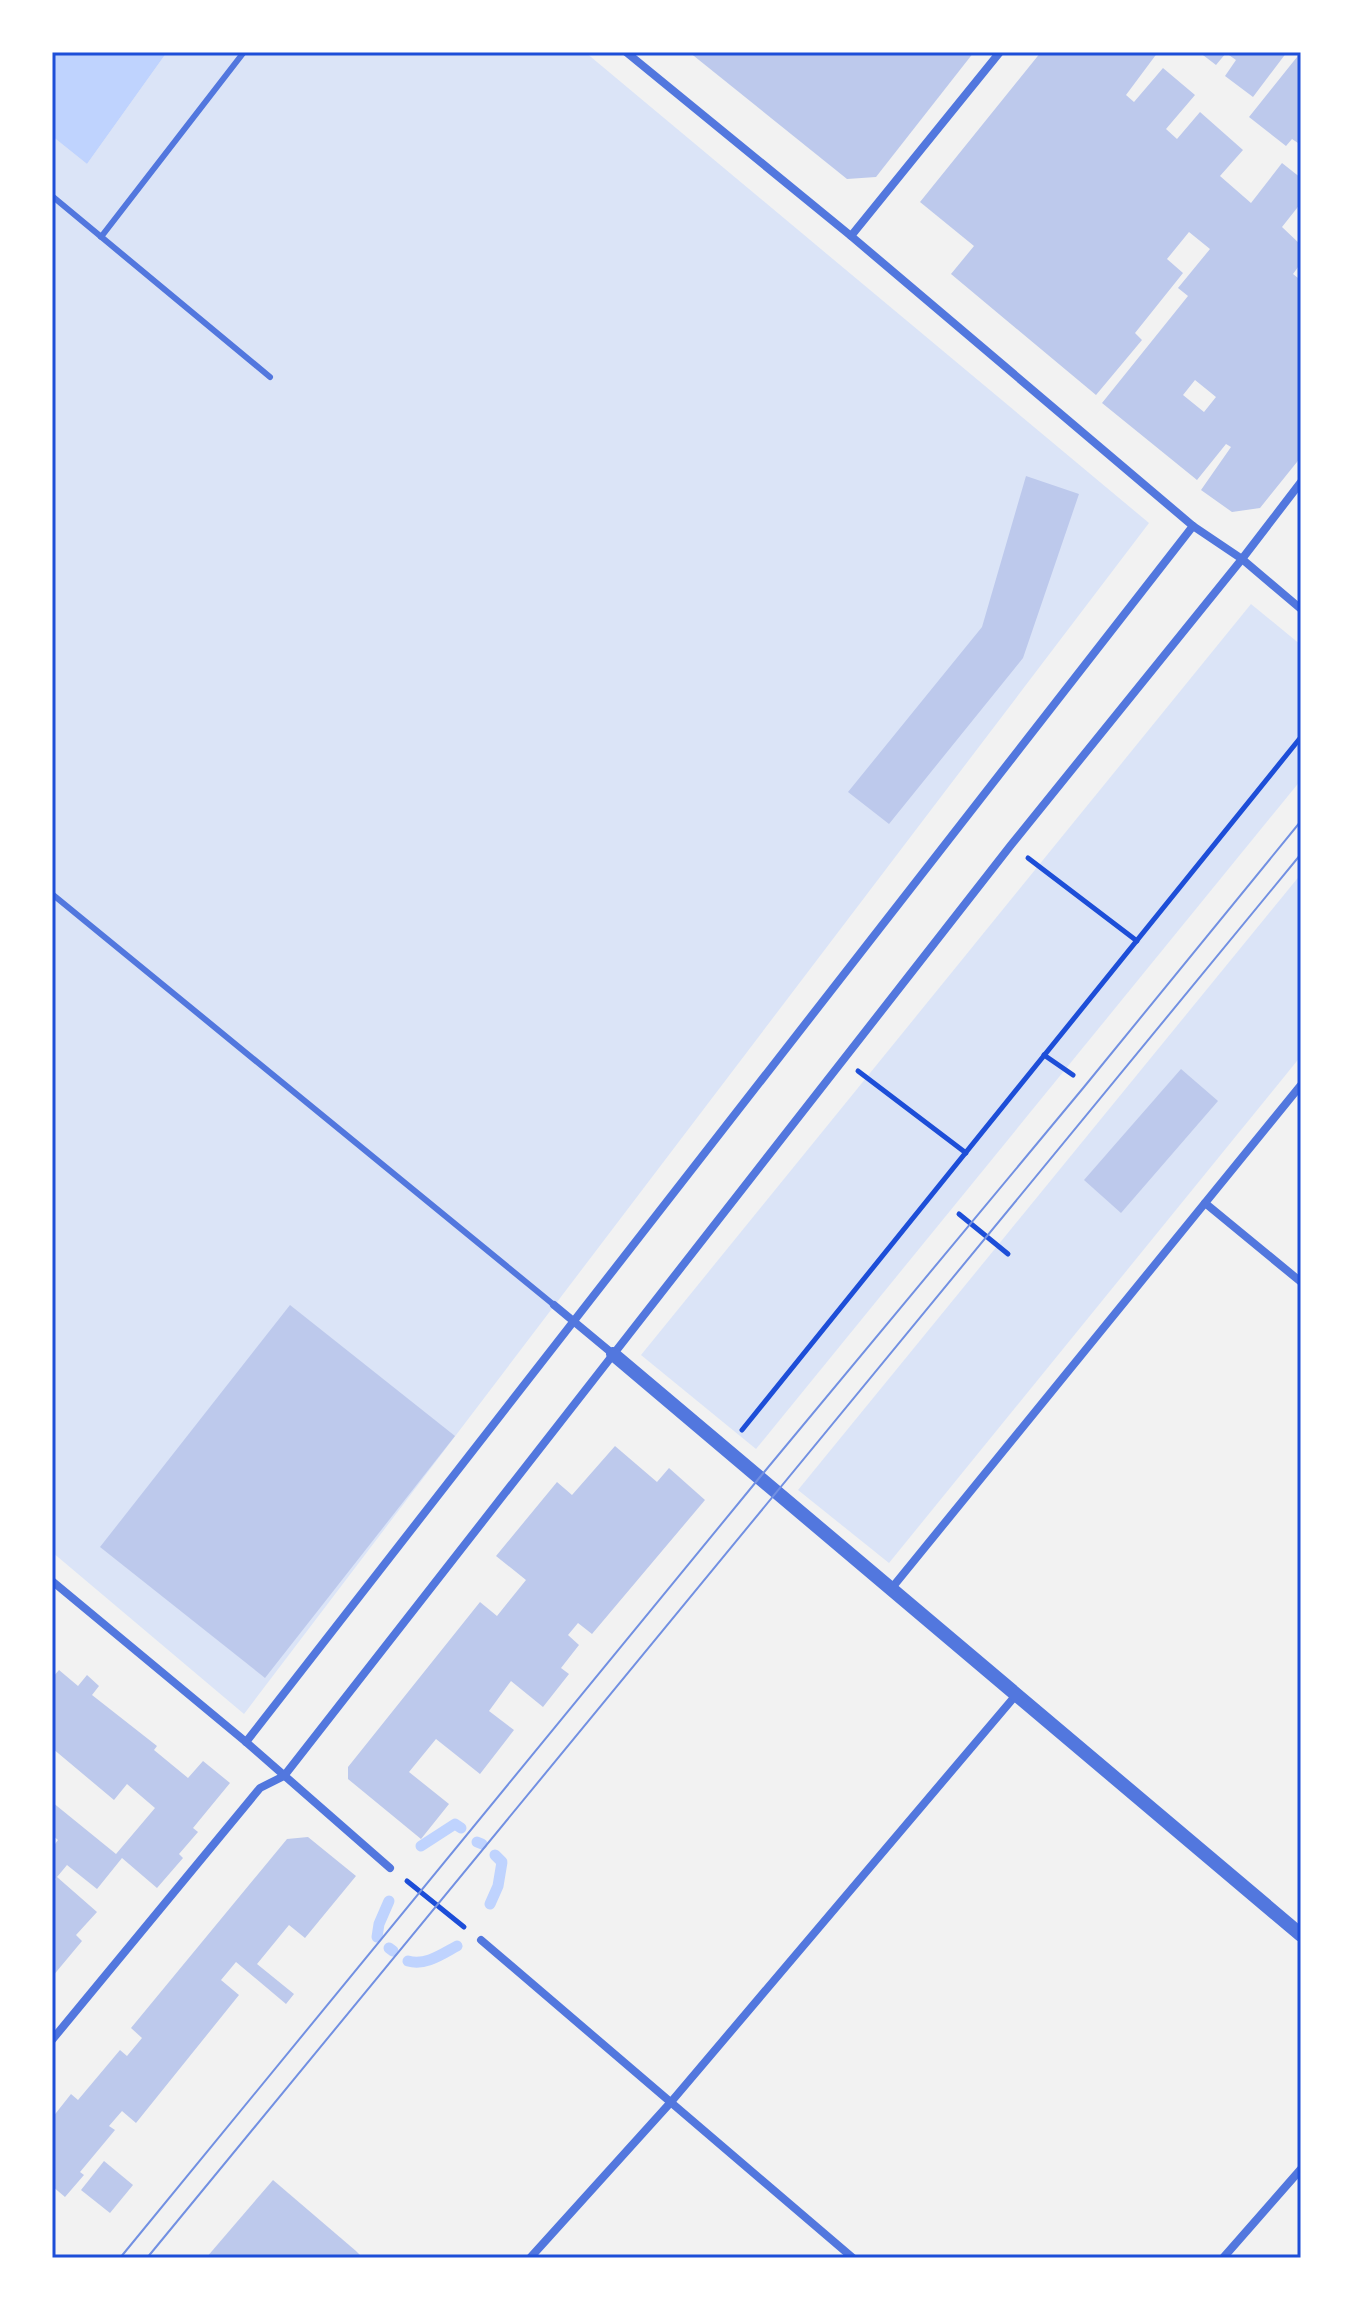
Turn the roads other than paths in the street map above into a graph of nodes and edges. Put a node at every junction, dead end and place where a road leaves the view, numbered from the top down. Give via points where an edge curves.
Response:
1 (244, 52) edge
2 (626, 52) edge
3 (1000, 52) edge
4 (52, 196) edge
5 (851, 236) junction
6 (101, 237) junction
7 (270, 377) dead end
8 (1301, 482) edge
9 (1193, 526) junction
10 (1242, 559) junction
11 (1301, 609) edge
12 (52, 894) edge
13 (1301, 1085) edge
14 (1205, 1203) junction
15 (1301, 1282) edge
16 (554, 1305) joint
17 (574, 1321) junction
18 (613, 1354) junction
19 (52, 1581) edge
20 (891, 1589) junction
21 (1016, 1695) junction
22 (246, 1742) junction
23 (284, 1776) junction
24 (390, 1868) road end
25 (1301, 1935) edge
26 (481, 1940) road end
27 (52, 2040) edge
28 (671, 2102) junction
29 (1301, 2169) edge
30 (530, 2258) edge
31 (853, 2258) edge
32 (1223, 2258) edge

1 - 6 lane
2 - 5 street
3 - 5 street
4 - 6 lane
5 - 9 street
6 - 7 lane
8 - 10 street
9 - 10 street
9 - 17 street
10 - 11 street
10 - 18 street
12 - 16 lane
13 - 14 street
14 - 15 street
14 - 20 street
16 - 17 street
17 - 18 street
17 - 22 street
18 - 20 street
18 - 23 street
19 - 22 street
20 - 21 street
21 - 25 street
21 - 28 street
22 - 23 street
23 - 24 street
23 - 27 street via 260,1788
26 - 28 street
28 - 30 street
28 - 31 street
29 - 32 street

